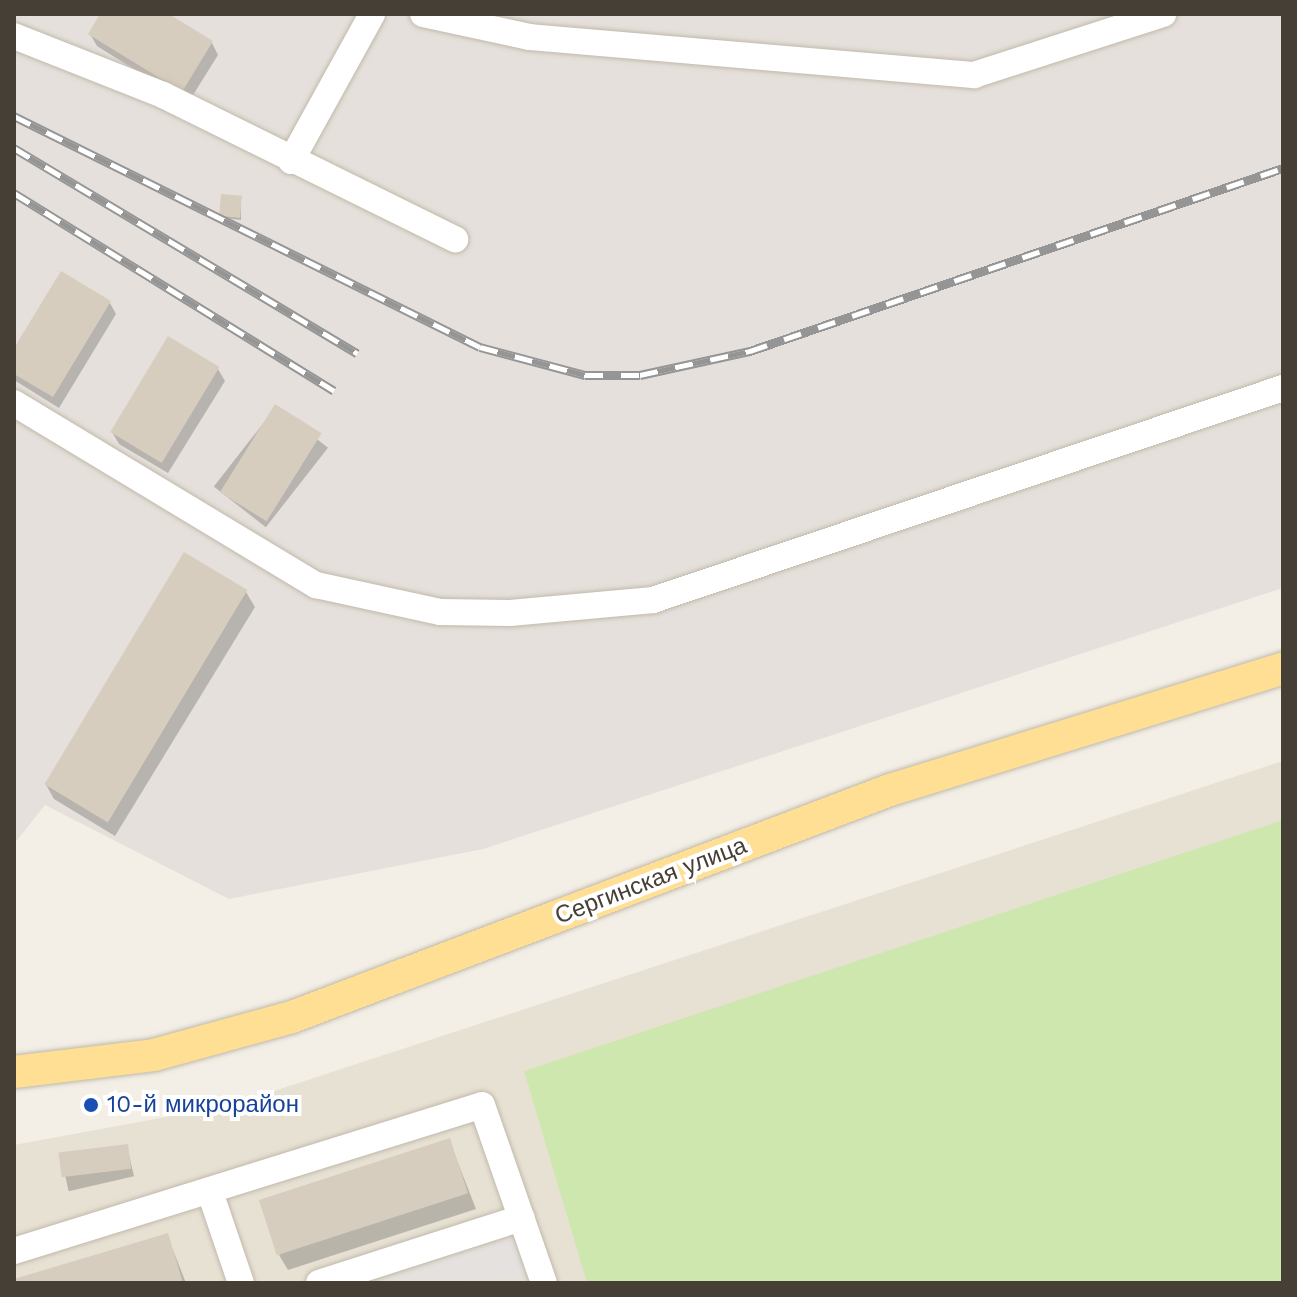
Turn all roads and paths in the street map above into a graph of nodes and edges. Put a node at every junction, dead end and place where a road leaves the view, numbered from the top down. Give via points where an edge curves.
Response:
1 (372, 14) edge
2 (423, 14) edge
3 (1163, 14) edge
4 (14, 36) edge
5 (291, 161) junction
6 (455, 239) dead end
7 (1283, 388) edge
8 (14, 403) edge
9 (1283, 668) edge
10 (14, 1072) edge
11 (210, 1192) junction
12 (522, 1218) junction
13 (14, 1251) edge
14 (241, 1283) edge
15 (319, 1283) edge
16 (544, 1283) edge

1 - 5 lane
2 - 3 lane via 529,37 974,75
4 - 5 lane via 113,72
5 - 6 lane
7 - 8 lane via 653,600 510,613 440,612 316,585
9 - 10 main road, Сергинская улица via 890,790 250,1030 154,1055
11 - 12 lane via 482,1105
11 - 13 lane
11 - 14 lane
12 - 15 lane
12 - 16 lane

